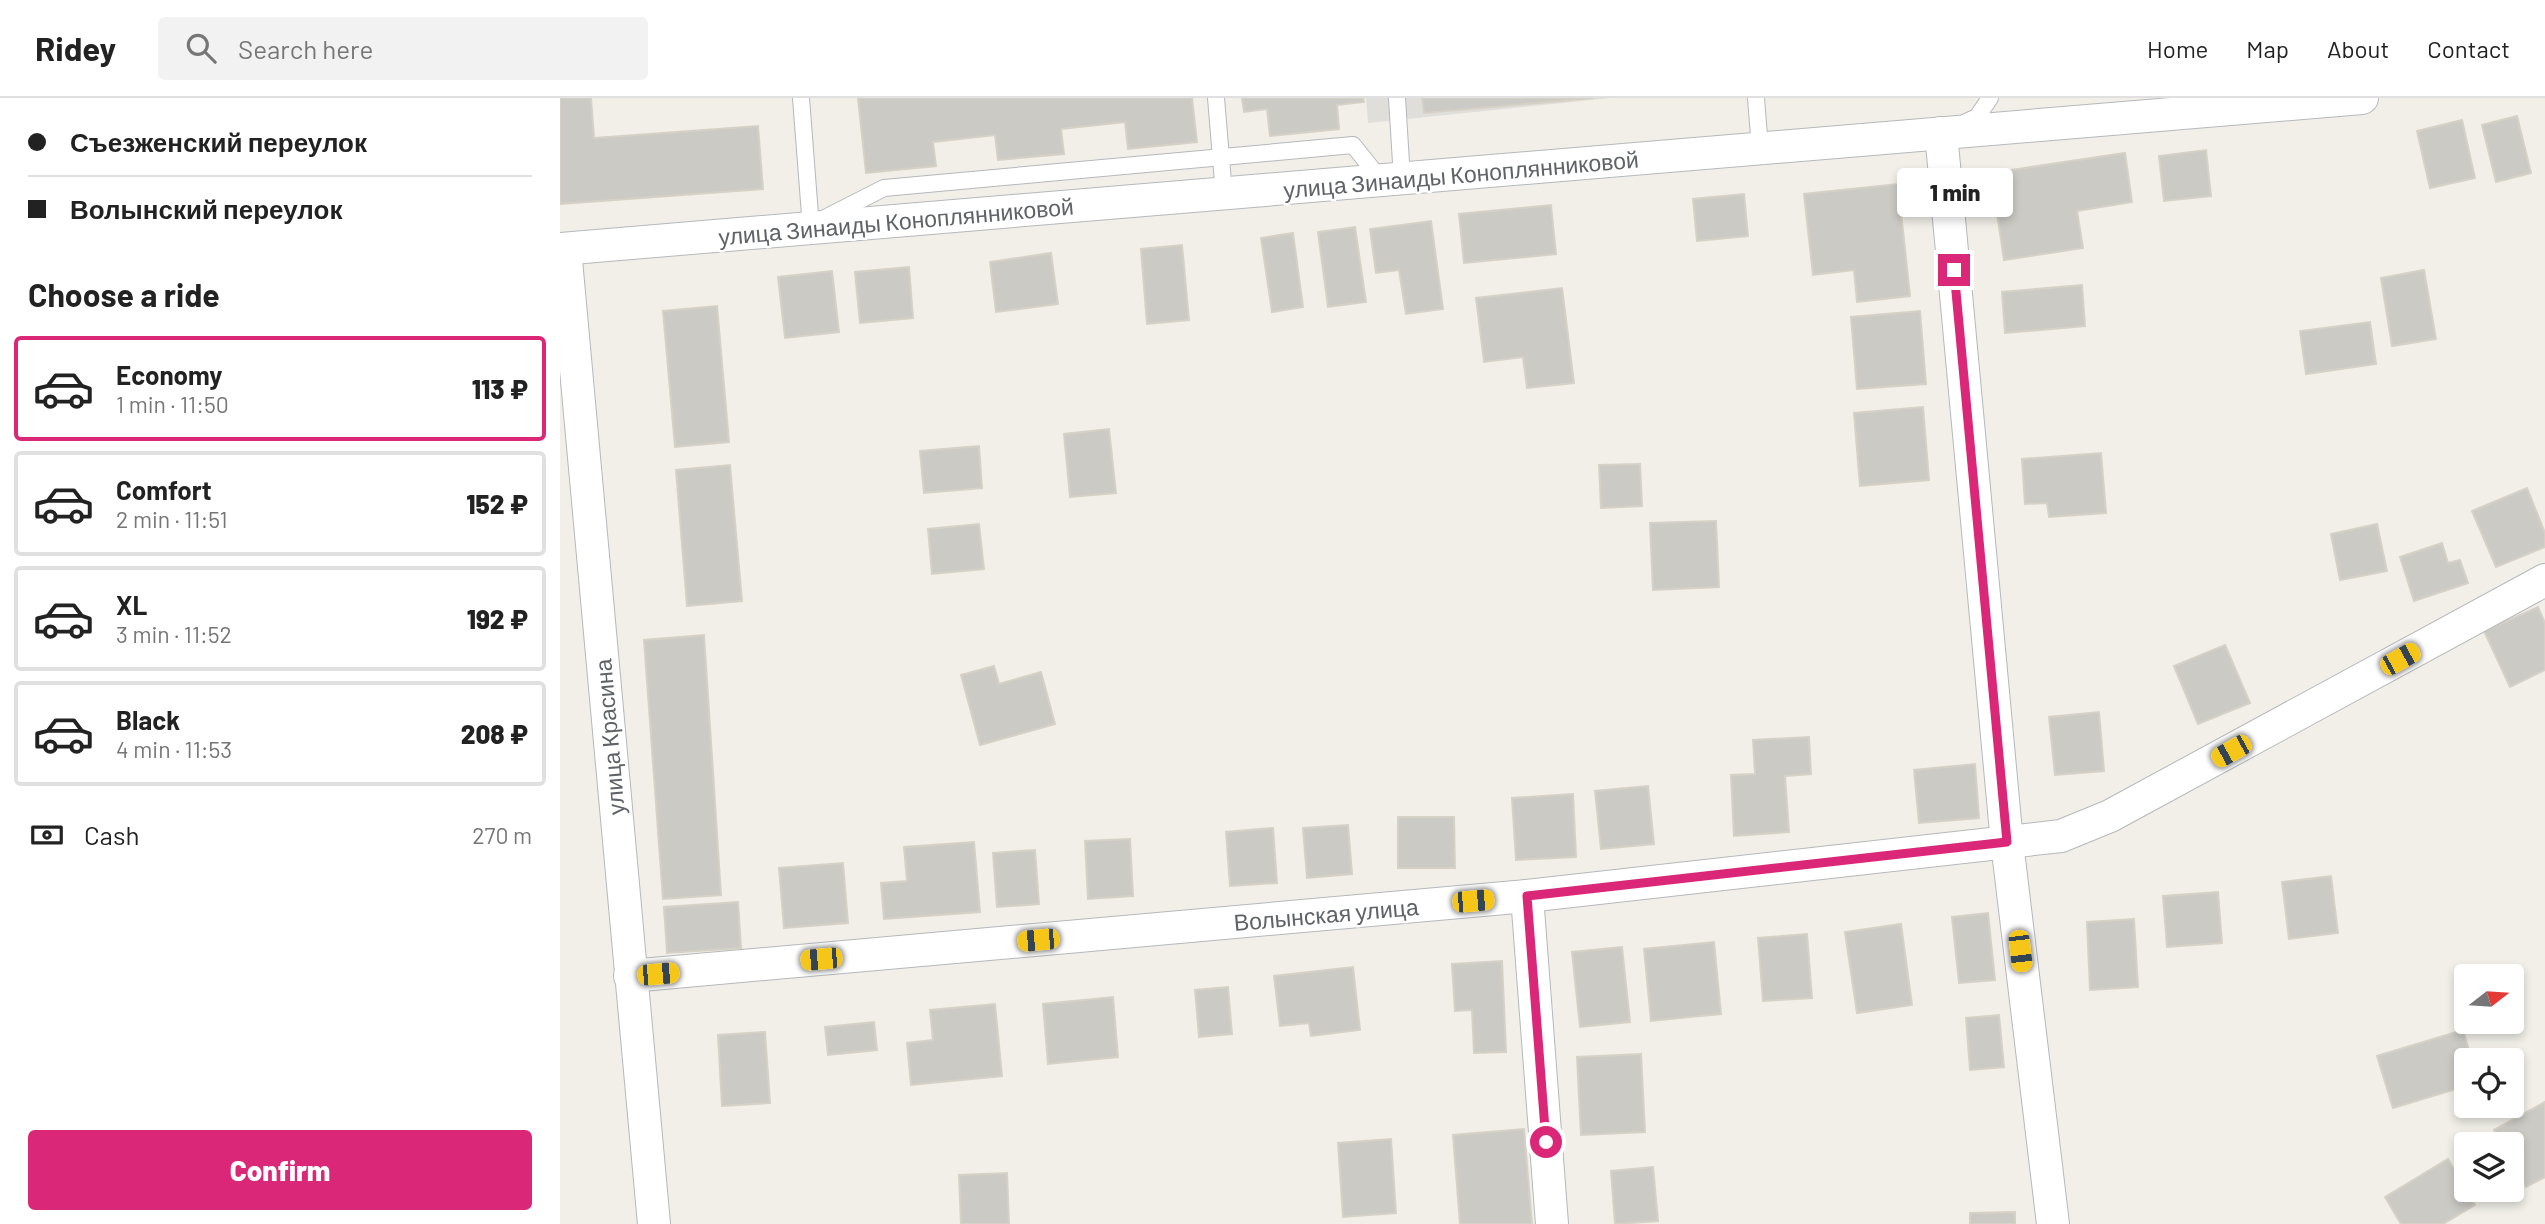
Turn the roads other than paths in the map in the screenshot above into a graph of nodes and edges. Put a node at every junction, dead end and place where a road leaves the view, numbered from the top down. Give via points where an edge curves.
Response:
1 (801, 98) edge
2 (1216, 98) edge
3 (1397, 98) edge
4 (1756, 98) edge
5 (1990, 98) edge
6 (2346, 99) edge
7 (2284, 101) edge
8 (1941, 133) junction
9 (1760, 149) junction
10 (1221, 156) junction
11 (1392, 179) junction
12 (1224, 194) junction
13 (811, 227) junction
14 (563, 249) edge
15 (2545, 580) edge
16 (2007, 842) junction
17 (1527, 896) junction
18 (631, 976) junction
19 (654, 1224) edge
20 (1552, 1224) edge
21 (2053, 1224) edge

1 - 13 lane
2 - 10 lane
3 - 11 lane
4 - 9 lane
5 - 8 lane via 1977,117
6 - 7 street, улица Зинаиды Коноплянниковой
7 - 8 street, улица Зинаиды Коноплянниковой
8 - 9 street, улица Зинаиды Коноплянниковой
8 - 16 street
9 - 11 street, улица Зинаиды Коноплянниковой
10 - 11 lane via 1353,145
10 - 12 lane
10 - 13 lane via 884,188
11 - 12 street, улица Зинаиды Коноплянниковой
12 - 13 street, улица Зинаиды Коноплянниковой
13 - 14 street, улица Зинаиды Коноплянниковой
14 - 18 street, улица Красина
15 - 16 street, Волынская улица via 2110,816 2061,836
16 - 17 street, Волынская улица
16 - 21 street
17 - 18 street, Волынская улица
17 - 20 street
18 - 19 street, улица Красина

